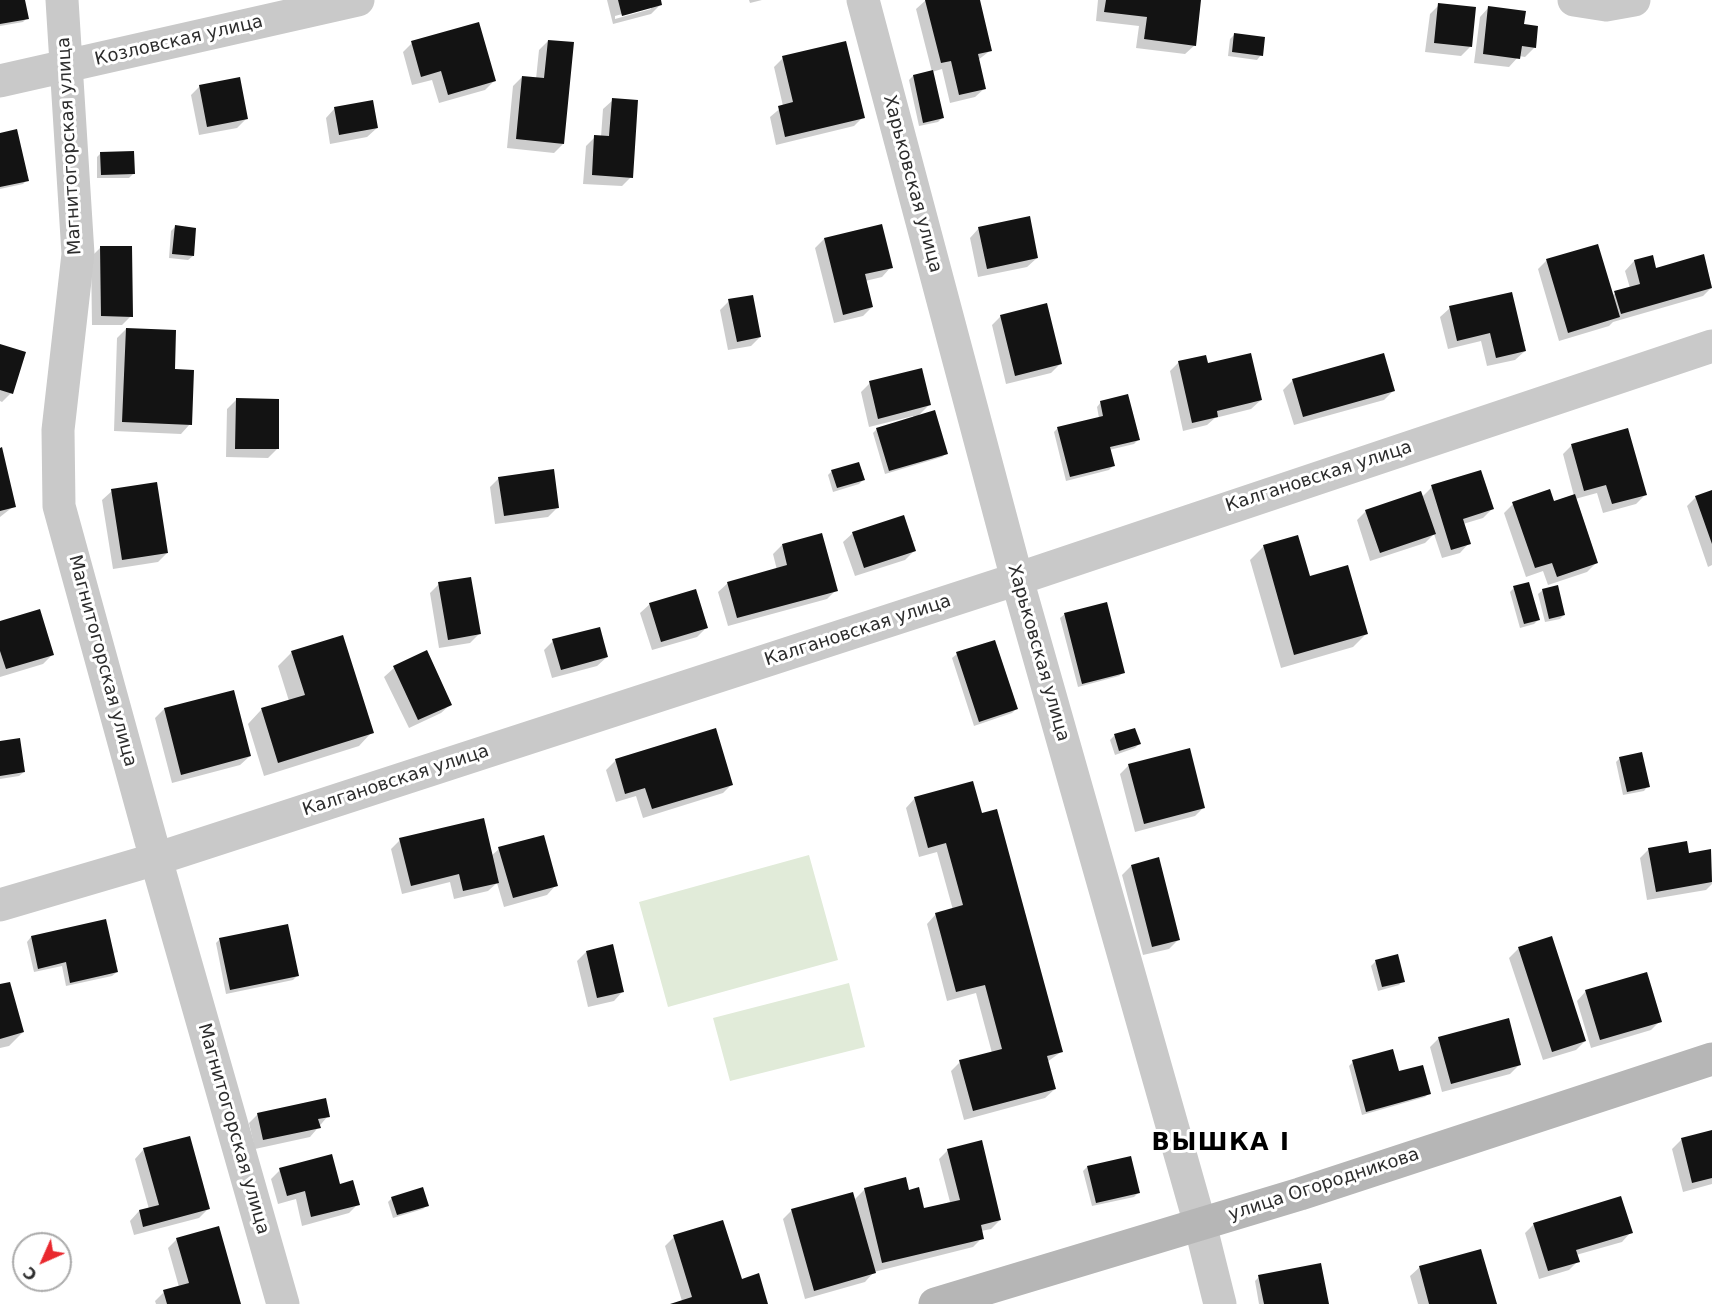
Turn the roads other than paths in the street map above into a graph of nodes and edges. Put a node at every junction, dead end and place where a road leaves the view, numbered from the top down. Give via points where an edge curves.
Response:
1 (62, 0) edge
2 (358, 0) edge
3 (863, 0) edge
4 (1574, 0) edge
5 (1634, 0) edge
6 (66, 68) junction
7 (0, 81) edge
8 (1712, 346) edge
9 (1017, 579) junction
10 (156, 859) junction
11 (0, 905) edge
12 (1712, 1059) edge
13 (1200, 1224) junction
14 (283, 1304) edge
15 (935, 1304) edge
16 (1220, 1304) edge

1 - 6 street, Магнитогорская улица
2 - 6 street, Козловская улица
3 - 9 street, Харьковская улица
4 - 5 street via 1606,5
6 - 7 street, Козловская улица
6 - 10 street, Магнитогорская улица via 78,254 58,430 59,506
8 - 9 street, Калгановская улица
9 - 10 street, Калгановская улица
9 - 13 street, Харьковская улица
10 - 11 street, Калгановская улица
10 - 14 street, Магнитогорская улица
12 - 13 main road, улица Огородникова
13 - 15 main road, улица Огородникова
13 - 16 street, Харьковская улица

